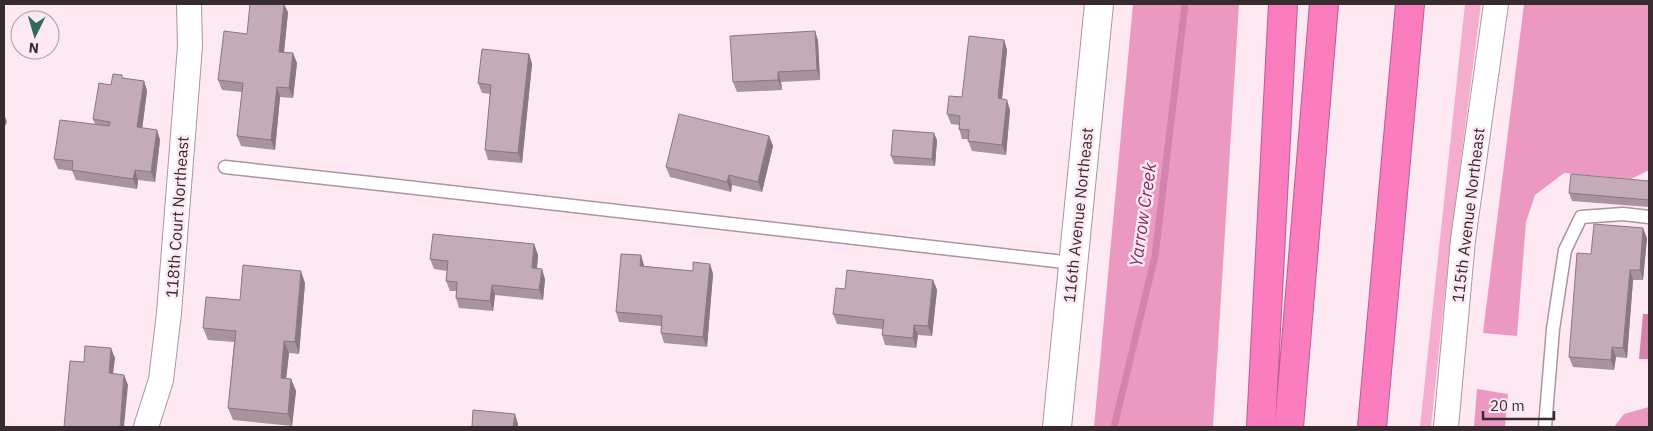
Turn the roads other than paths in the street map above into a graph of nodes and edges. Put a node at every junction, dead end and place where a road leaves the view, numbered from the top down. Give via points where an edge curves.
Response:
1 (189, 4) edge
2 (1099, 4) edge
3 (1284, 4) edge
4 (1324, 4) edge
5 (1410, 4) edge
6 (1496, 4) edge
7 (225, 168) dead end
8 (1649, 217) edge
9 (1074, 263) junction
10 (146, 427) edge
11 (1057, 427) edge
12 (1261, 427) edge
13 (1289, 427) edge
14 (1372, 427) edge
15 (1446, 427) edge
16 (1544, 427) edge

1 - 10 street, 118th Court Northeast via 190,46 169,313 161,380
2 - 9 street, 116th Avenue Northeast
3 - 12 highway
4 - 13 highway
5 - 14 highway
6 - 15 street, 115th Avenue Northeast via 1463,240
7 - 9 lane
8 - 16 lane via 1623,214 1581,217 1565,250 1553,329
9 - 11 street, 116th Avenue Northeast

